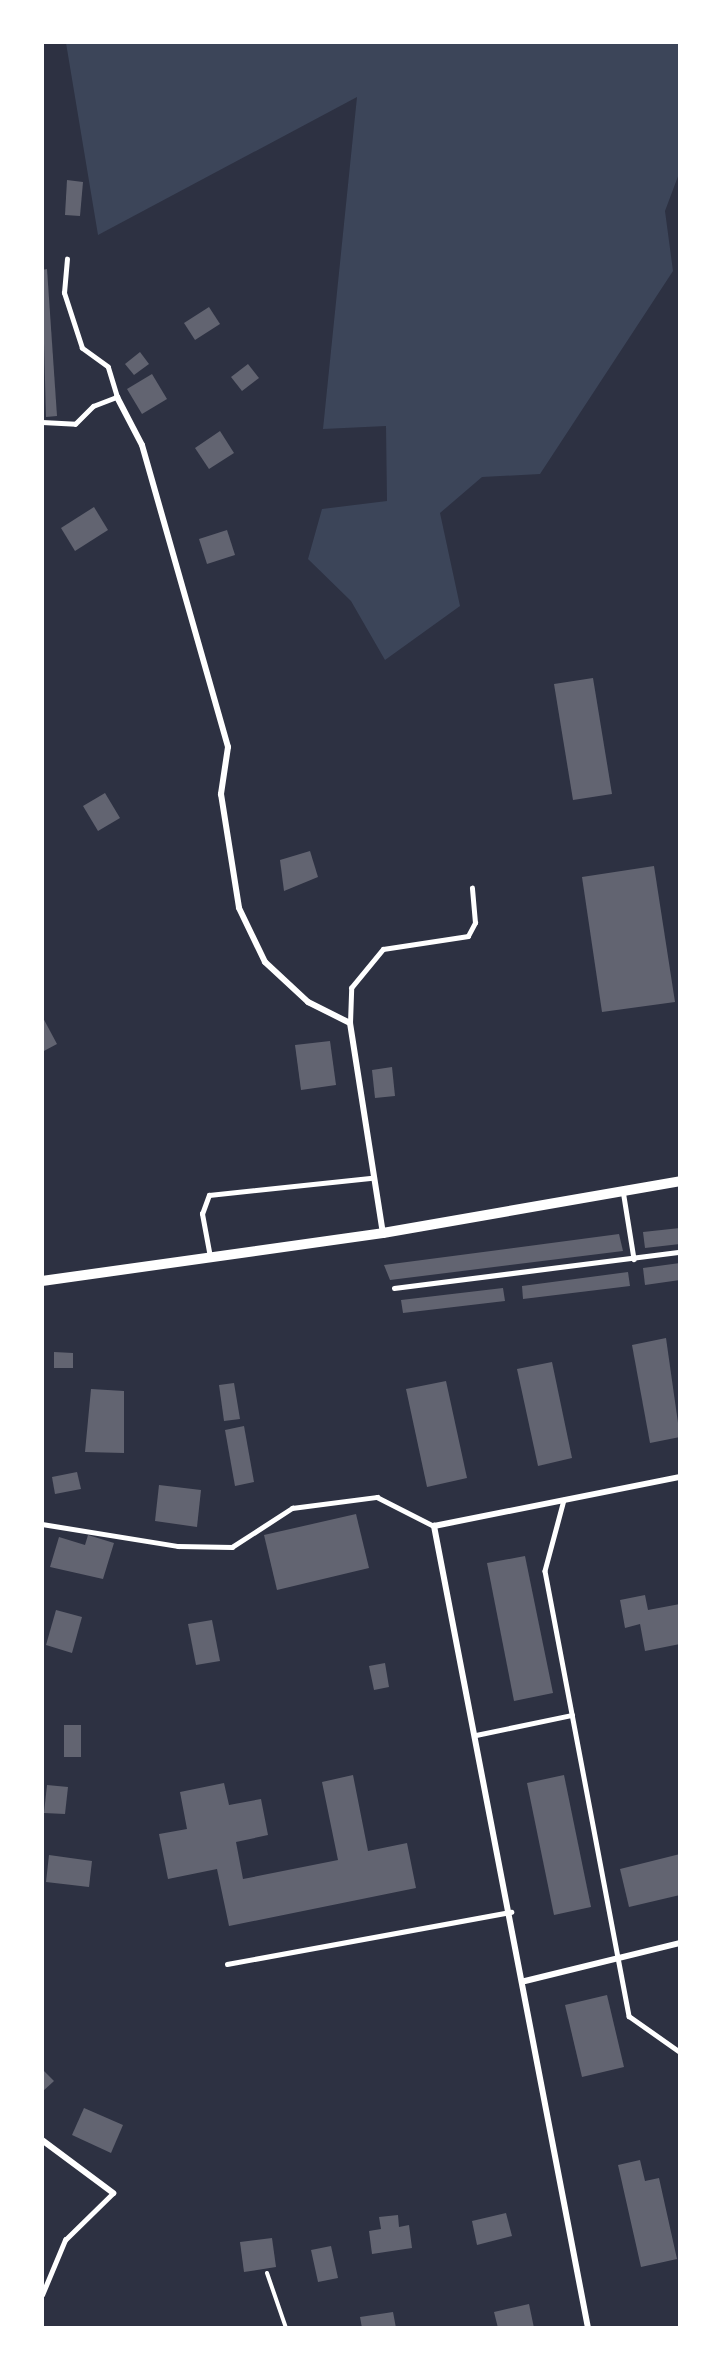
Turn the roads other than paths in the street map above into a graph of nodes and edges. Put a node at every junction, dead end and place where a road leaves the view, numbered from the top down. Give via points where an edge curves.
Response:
1 (67, 259) dead end
2 (117, 397) junction
3 (42, 423) edge
4 (472, 888) dead end
5 (350, 1023) junction
6 (372, 1178) junction
7 (680, 1181) edge
8 (623, 1190) junction
9 (382, 1233) junction
10 (680, 1252) edge
11 (210, 1257) junction
12 (634, 1259) junction
13 (42, 1281) edge
14 (394, 1288) dead end
15 (680, 1477) edge
16 (564, 1500) junction
17 (42, 1524) edge
18 (434, 1526) junction
19 (572, 1715) junction
20 (476, 1735) junction
21 (511, 1912) junction
22 (680, 1943) edge
23 (616, 1958) junction
24 (227, 1964) dead end
25 (525, 1981) junction
26 (680, 2052) edge
27 (42, 2140) edge
28 (113, 2193) joint
29 (42, 2295) edge
30 (588, 2328) edge

1 - 2 lane via 64,293 82,348 108,367
2 - 3 lane via 93,406 75,424
2 - 5 street via 142,445 228,747 221,794 239,908 265,962 308,1002
4 - 5 lane via 475,923 468,936 383,949 351,988
5 - 6 street
6 - 9 street
6 - 11 lane via 209,1195 202,1214
7 - 8 street
8 - 9 street
8 - 12 lane
9 - 11 street
10 - 12 lane
11 - 13 street
12 - 14 lane
15 - 16 street
16 - 18 street
16 - 19 lane via 545,1571
17 - 18 lane via 178,1546 232,1547 292,1508 377,1497
18 - 20 street
19 - 20 lane
19 - 23 lane
20 - 21 street
21 - 24 lane
21 - 25 street
22 - 23 street
23 - 25 street
23 - 26 lane via 629,2016
25 - 30 street
27 - 28 street
28 - 29 lane via 65,2240

